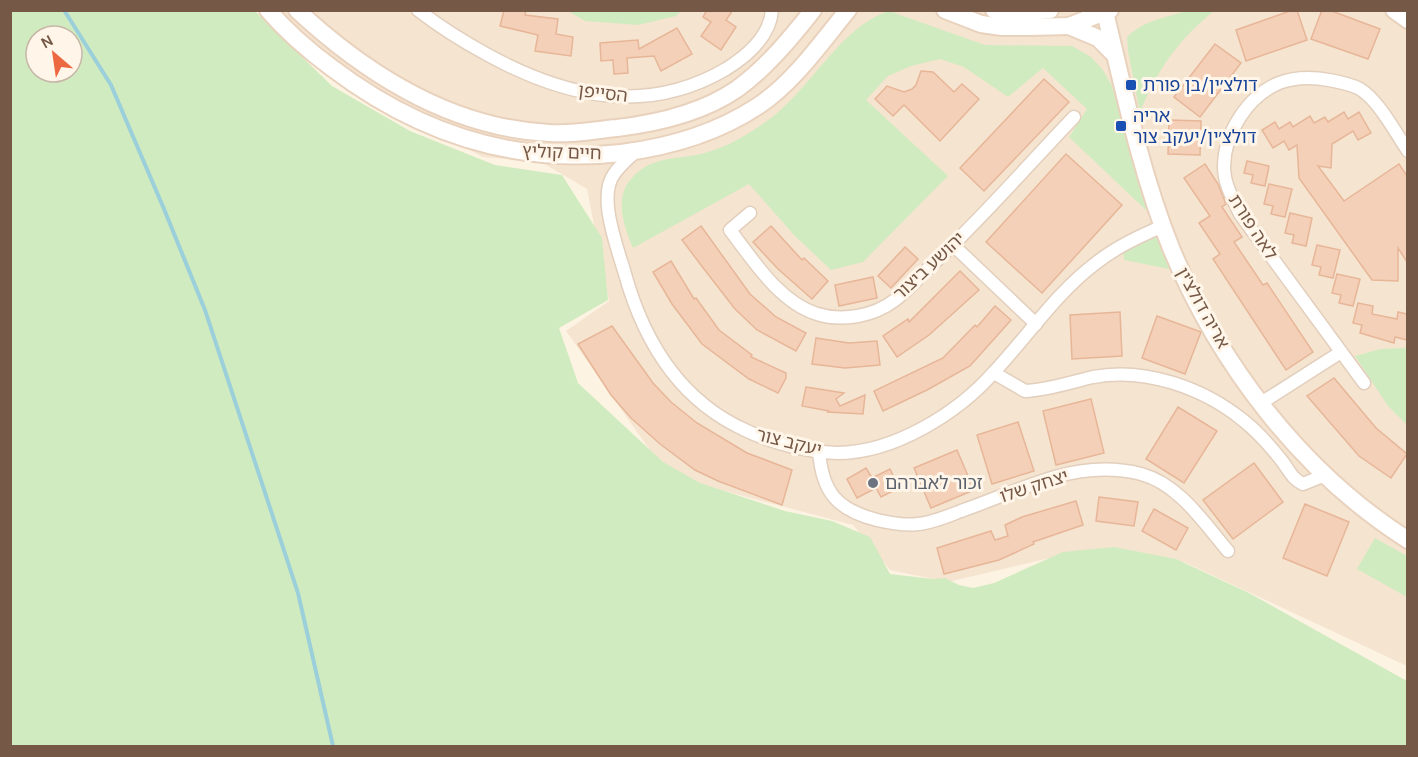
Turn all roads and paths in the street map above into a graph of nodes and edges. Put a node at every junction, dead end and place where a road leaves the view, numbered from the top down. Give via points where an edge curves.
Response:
1 (268, 10) edge
2 (297, 10) edge
3 (418, 10) edge
4 (772, 10) edge
5 (813, 10) edge
6 (848, 10) edge
7 (945, 10) edge
8 (994, 10) edge
9 (1050, 10) edge
10 (1084, 10) edge
11 (1394, 10) edge
12 (1108, 11) edge
13 (1407, 20) edge
14 (1070, 26) junction
15 (1115, 56) junction
16 (1074, 117) dead end
17 (636, 151) junction
18 (1407, 151) edge
19 (750, 213) dead end
20 (1163, 226) junction
21 (953, 245) junction
22 (1036, 324) junction
23 (1341, 352) junction
24 (994, 373) junction
25 (1364, 383) dead end
26 (1261, 403) junction
27 (819, 451) junction
28 (1325, 475) junction
29 (1407, 540) edge
30 (1228, 552) dead end

1 - 17 main road, חיים קוליץ via 311,52 351,82 408,117 451,134 528,153 598,155
2 - 5 main road, חיים קוליץ via 363,65 417,98 488,124 552,134 636,126 697,110 755,74
3 - 4 street, הסייפן via 519,72 566,88 632,97 697,84 739,61 767,30
6 - 17 main road, חיים קוליץ via 801,67 758,106 712,130
7 - 14 main road via 964,19 1002,27
8 - 9 main road
10 - 12 main road
11 - 13 main road
12 - 14 main road
12 - 15 main road, אריה דולצ'ין
14 - 15 main road via 1098,38
15 - 20 main road, אריה דולצ'ין via 1140,156
16 - 21 street, יהושע ביצור
17 - 27 street, יעקב צור via 613,175 607,198 633,303 660,357 680,384 732,424 759,436
18 - 23 street, לאה פורת via 1373,100 1360,89 1317,78 1280,83 1262,93 1247,107 1226,148 1224,168 1240,214
19 - 21 street, יהושע ביצור via 729,230 759,268 806,309 838,318 862,315 896,300
20 - 22 street, יעקב צור via 1096,262 1056,299
20 - 26 main road, אריה דולצ'ין via 1206,318
21 - 22 street
22 - 24 street, יעקב צור
23 - 25 street, לאה פורת
23 - 26 street
24 - 27 street, יעקב צור via 959,406 911,434 863,450
24 - 28 street via 1025,391 1103,376 1164,381 1212,399 1244,421 1295,480 1303,484
26 - 28 main road, אריה דולצ'ין
27 - 30 street, יצחק שלו via 831,495 845,508 888,523 918,524 941,519 1056,477 1085,471 1116,469 1143,474 1189,505
28 - 29 main road, אריה דולצ'ין

